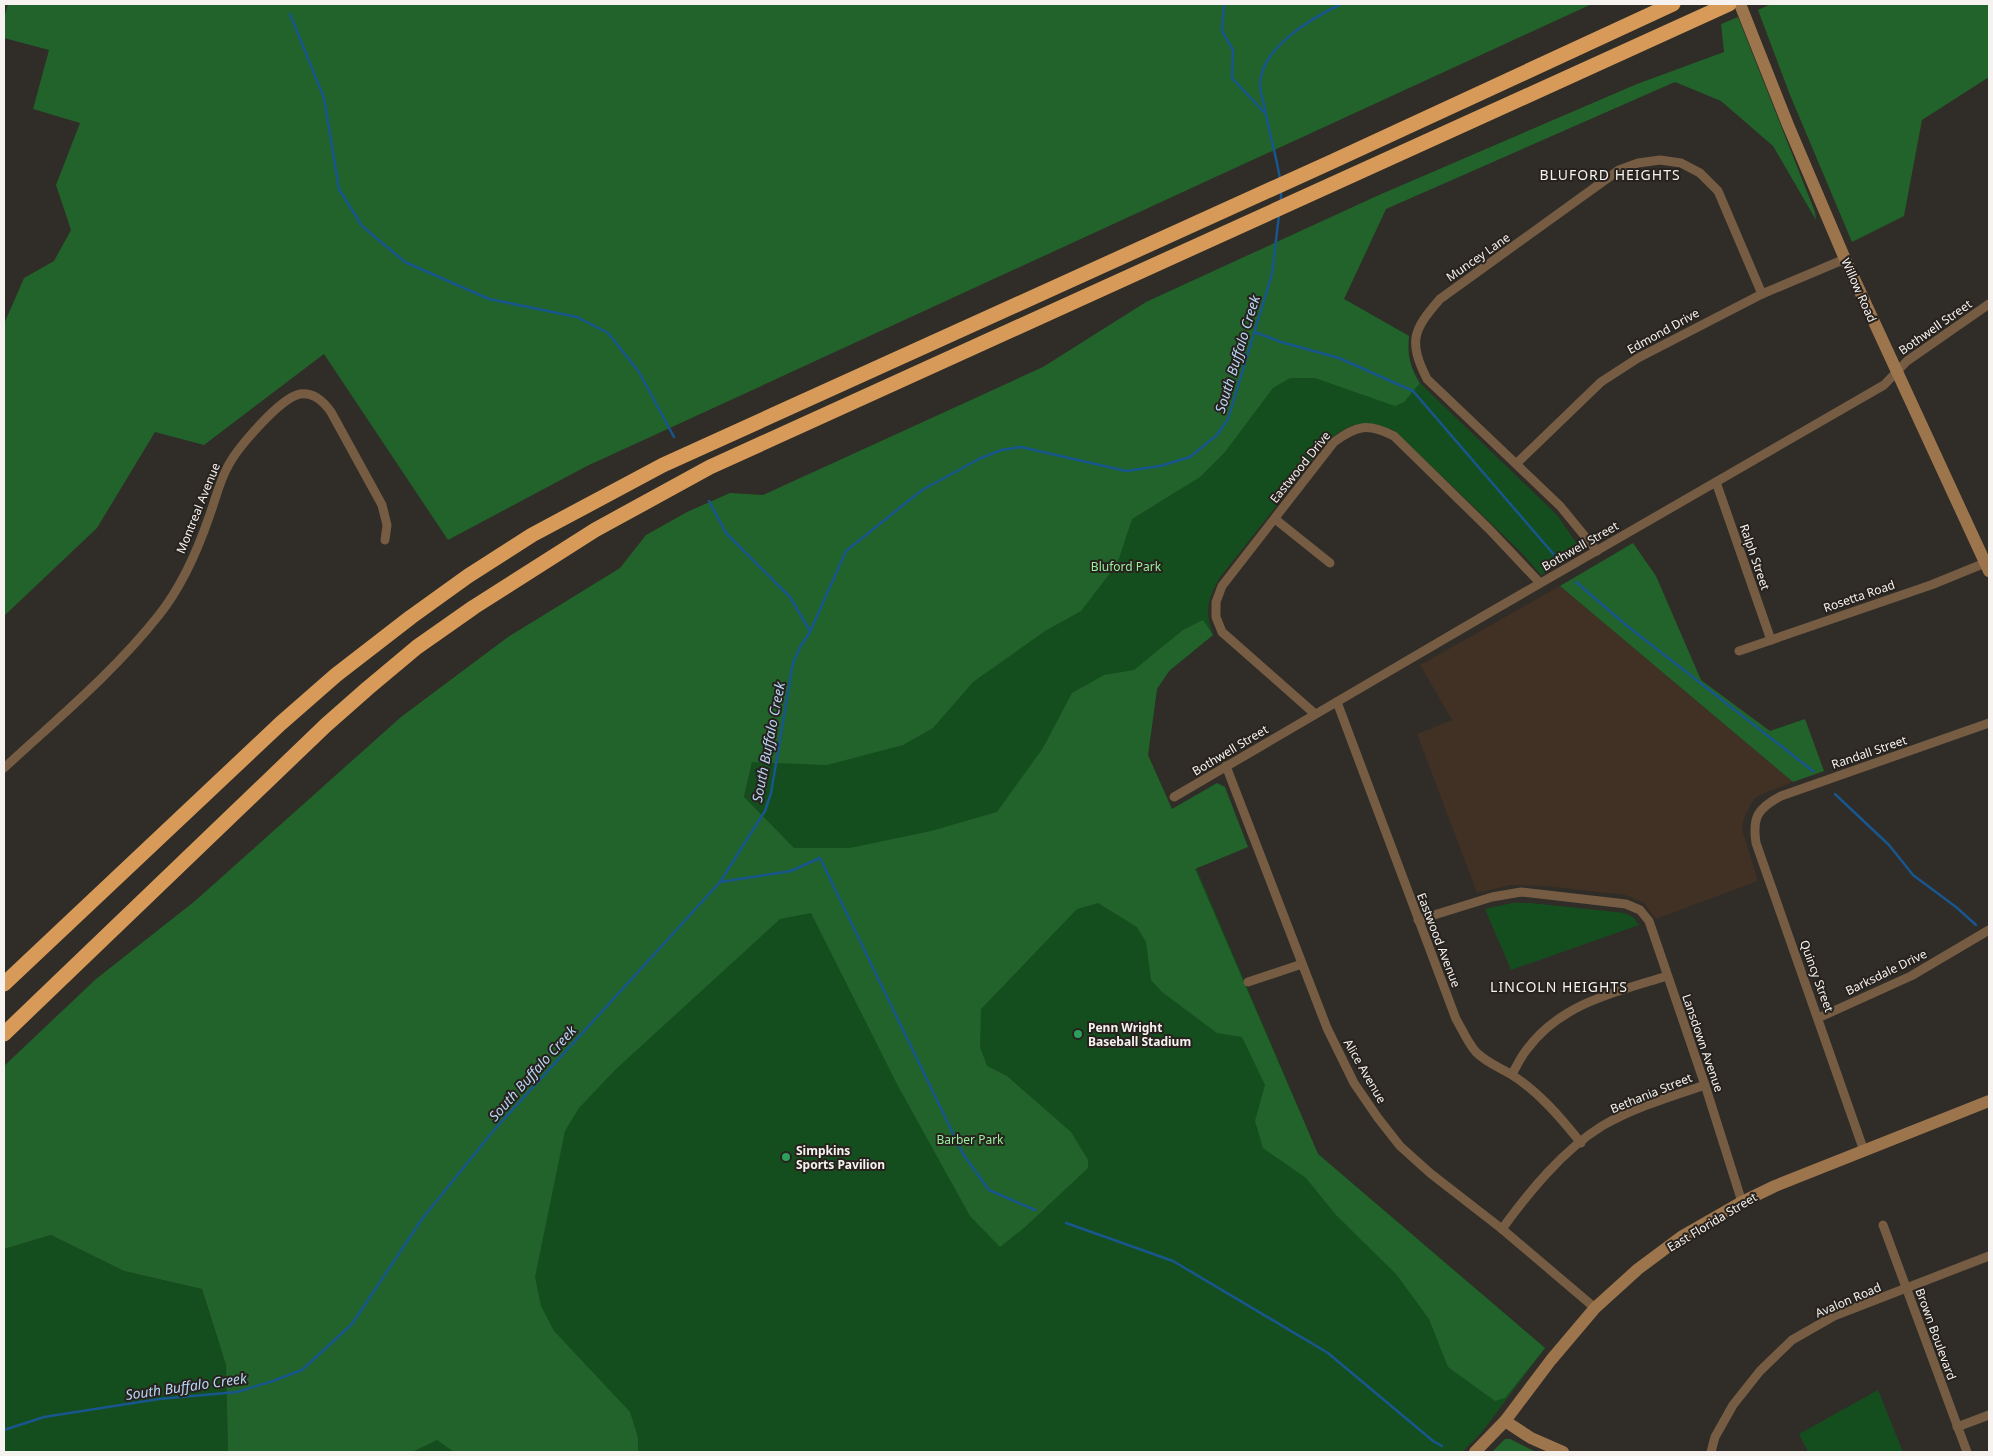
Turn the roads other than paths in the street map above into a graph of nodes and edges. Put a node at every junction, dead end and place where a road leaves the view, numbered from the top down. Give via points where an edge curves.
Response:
1 (1673, 4) edge
2 (1729, 4) edge
3 (1740, 4) edge
4 (1845, 259) junction
5 (1762, 294) junction
6 (1989, 304) edge
7 (1896, 372) junction
8 (1517, 463) junction
9 (1716, 482) junction
10 (1274, 519) junction
11 (385, 540) dead end
12 (1597, 551) junction
13 (1330, 563) dead end
14 (1987, 567) edge
15 (1540, 583) junction
16 (1771, 640) junction
17 (1739, 651) dead end
18 (1337, 702) junction
19 (1315, 714) junction
20 (1989, 723) edge
21 (1226, 766) junction
22 (4, 768) edge
23 (1174, 798) dead end
24 (1760, 810) joint
25 (1418, 920) junction
26 (1989, 930) edge
27 (1302, 964) junction
28 (1667, 976) junction
29 (1248, 982) dead end
30 (4, 984) edge
31 (1818, 1018) junction
32 (4, 1034) edge
33 (1512, 1074) junction
34 (1705, 1085) junction
35 (1989, 1101) edge
36 (1580, 1143) junction
37 (1864, 1151) junction
38 (1742, 1202) junction
39 (1883, 1225) dead end
40 (1502, 1229) junction
41 (1989, 1256) edge
42 (1906, 1289) junction
43 (1595, 1308) junction
44 (1989, 1415) edge
45 (1505, 1421) junction
46 (1958, 1428) junction
47 (1475, 1452) edge
48 (1563, 1452) edge
49 (1711, 1452) edge
50 (1966, 1452) edge

1 - 30 highway via 663,465 532,535 468,576 336,675
2 - 32 highway via 710,467 595,530 417,647 368,688
3 - 4 street, Willow Road
4 - 5 street, Edmond Drive
4 - 7 street, Willow Road
5 - 8 street, Edmond Drive via 1638,358 1601,382
5 - 8 street, Muncey Lane via 1718,191 1700,174 1681,163 1660,160 1619,170 1440,299 1422,320 1415,339 1417,358 1427,378
6 - 7 street, Bothwell Street via 1907,360
7 - 9 street, Bothwell Street via 1884,385
7 - 14 street, Willow Road
8 - 12 street, Muncey Lane via 1560,506
9 - 12 street, Bothwell Street
9 - 16 street, Ralph Street
10 - 13 street
10 - 15 street, Eastwood Drive via 1334,442 1363,427 1378,428 1394,436
10 - 19 street, Eastwood Drive via 1222,586 1216,602 1216,617 1222,632
11 - 22 street, Montreal Avenue via 387,525 382,506 331,412 309,394 292,397 247,438 227,467 180,585 160,613 105,676
12 - 15 street, Bothwell Street
14 - 16 street, Rosetta Road
15 - 18 street, Bothwell Street
16 - 17 street, Rosetta Road
18 - 19 street, Bothwell Street
18 - 25 street, Eastwood Avenue
19 - 21 street, Bothwell Street
20 - 24 street, Randall Street via 1781,796
21 - 23 street, Bothwell Street
21 - 27 street, Alice Avenue
24 - 31 street, Quincy Street via 1755,821 1756,843
25 - 28 street, Lansdown Avenue via 1492,897 1521,892 1626,904 1640,910 1649,921
25 - 33 street, Eastwood Avenue via 1456,1019 1475,1051 1491,1065
26 - 31 street, Barksdale Drive via 1911,976
27 - 29 street
27 - 40 street, Alice Avenue via 1327,1028 1354,1082 1378,1118 1400,1146 1430,1173
28 - 33 street via 1569,1010 1528,1048
28 - 34 street, Lansdown Avenue
31 - 37 street, Quincy Street
33 - 36 street, Eastwood Avenue via 1558,1114
34 - 36 street, Bethania Street via 1633,1111
34 - 38 street, Lansdown Avenue
35 - 37 street, East Florida Street
36 - 40 street, Bethania Street via 1547,1173
37 - 38 street, East Florida Street
38 - 43 street, East Florida Street via 1681,1237 1638,1269
39 - 42 street, Brown Boulevard
40 - 43 street, Alice Avenue
41 - 42 street, Avalon Road
42 - 46 street, Brown Boulevard
42 - 49 street, Avalon Road via 1834,1316 1792,1340 1732,1405
43 - 45 street, East Florida Street
44 - 46 street
45 - 47 street, East Florida Street
45 - 48 street via 1531,1438
46 - 50 street, Brown Boulevard

